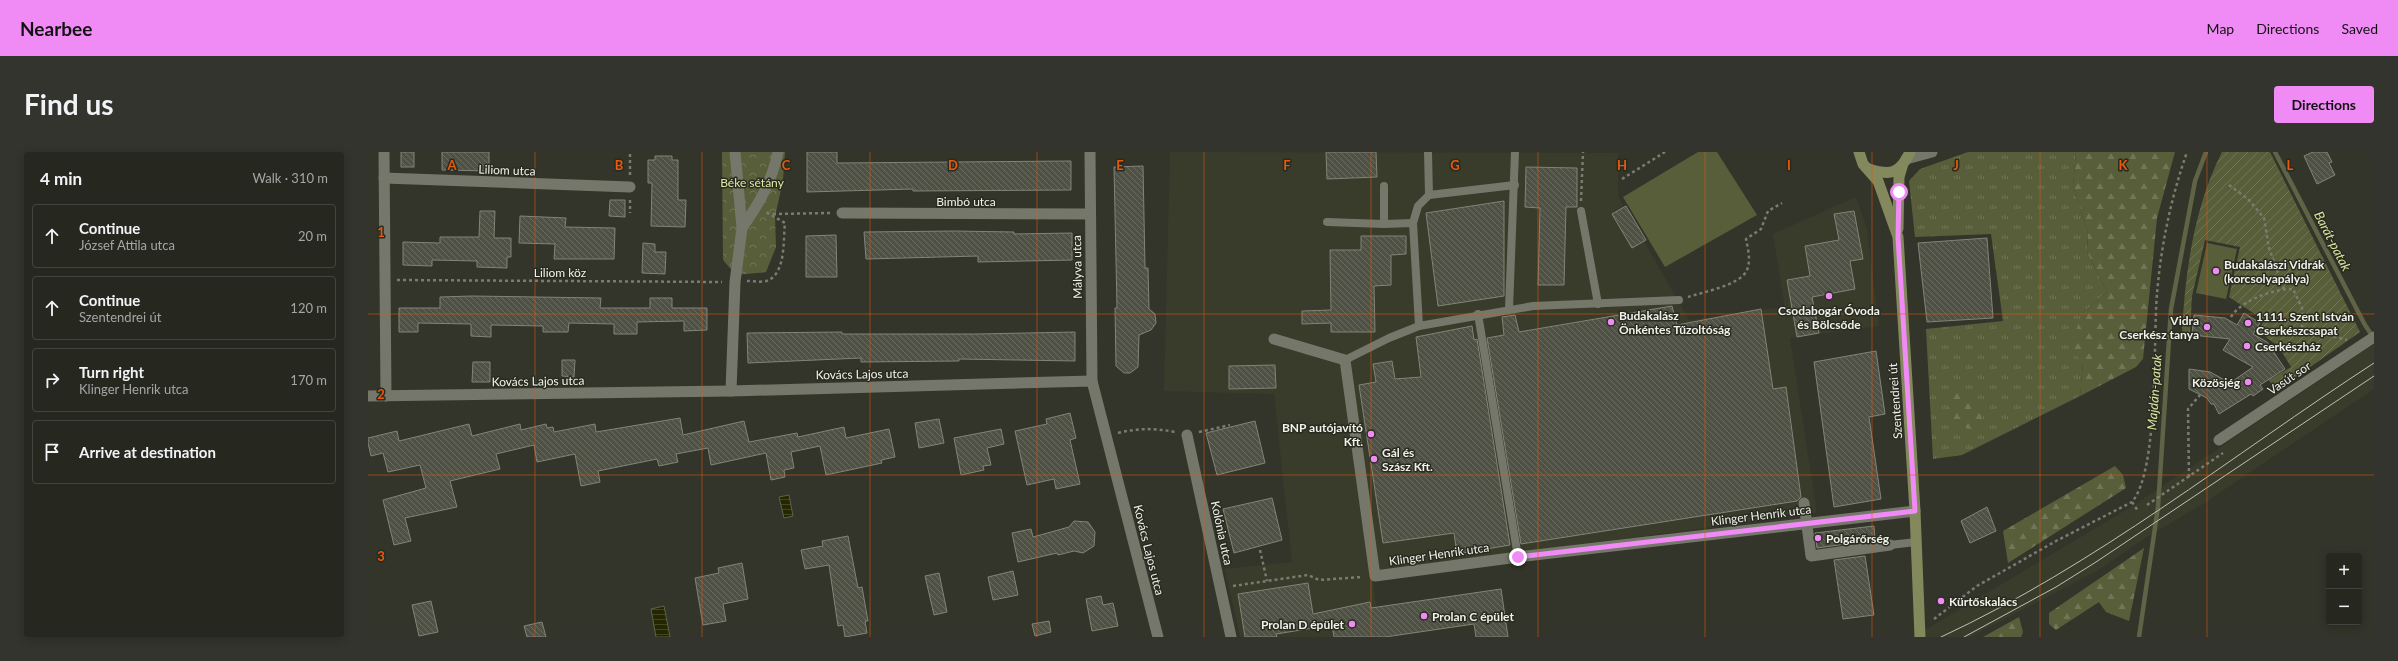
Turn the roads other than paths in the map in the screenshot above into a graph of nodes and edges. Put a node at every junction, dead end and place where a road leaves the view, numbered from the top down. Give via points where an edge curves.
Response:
1 (384, 152) edge
2 (735, 152) edge
3 (778, 152) edge
4 (1090, 152) edge
5 (1428, 152) edge
6 (1515, 152) edge
7 (1859, 152) edge
8 (1932, 152) edge
9 (1906, 160) edge
10 (1869, 169) junction
11 (384, 178) junction
12 (1515, 185) junction
13 (1384, 186) dead end
14 (630, 187) dead end
15 (1429, 195) junction
16 (1581, 211) road end
17 (842, 213) road end
18 (1089, 214) junction
19 (1327, 222) dead end
20 (1412, 223) junction
21 (1384, 224) junction
22 (742, 228) junction
23 (1898, 237) junction
24 (1679, 300) road end
25 (1598, 304) junction
26 (1509, 309) junction
27 (1478, 314) junction
28 (1419, 326) junction
29 (2371, 339) edge
30 (1274, 340) dead end
31 (1346, 360) junction
32 (1092, 381) junction
33 (730, 391) junction
34 (368, 396) edge
35 (386, 396) junction
36 (1187, 435) road end
37 (2219, 440) dead end
38 (1804, 503) dead end
39 (1915, 511) junction
40 (1806, 522) junction
41 (1916, 542) junction
42 (1890, 545) joint
43 (1518, 557) junction
44 (1158, 637) edge
45 (1231, 637) edge
46 (1920, 637) edge

1 - 11 street
2 - 22 street
3 - 22 street via 773,174
4 - 18 street, Mályva utca
5 - 15 lane
6 - 12 lane
7 - 10 main road, Szentendrei út
8 - 9 street
9 - 10 main road via 1887,174
9 - 23 main road via 1899,177
10 - 23 main road, Szentendrei út via 1878,181
11 - 14 street, Liliom utca
11 - 35 street
12 - 15 lane
12 - 26 lane
13 - 21 lane
15 - 20 lane via 1418,206
16 - 25 lane
17 - 18 street, Bimbó utca
18 - 32 street, Mályva utca
19 - 21 lane
20 - 21 lane
20 - 28 lane
22 - 33 street via 734,282
23 - 39 main road, Szentendrei út
24 - 25 lane
25 - 26 lane
26 - 27 lane
27 - 28 lane
27 - 43 lane
28 - 31 lane
29 - 37 street, Vasút sor
30 - 31 street
31 - 43 street, Klinger Henrik utca via 1375,576
32 - 33 street, Kovács Lajos utca
32 - 44 street, Kovács Lajos utca
33 - 35 street, Kovács Lajos utca
34 - 35 street, Kovács Lajos utca
36 - 45 street, Kolónia utca
38 - 40 street
39 - 40 street, Klinger Henrik utca
39 - 41 main road, Szentendrei út
40 - 42 street via 1811,556
40 - 43 street, Klinger Henrik utca
41 - 42 lane
41 - 46 main road, Szentendrei út

